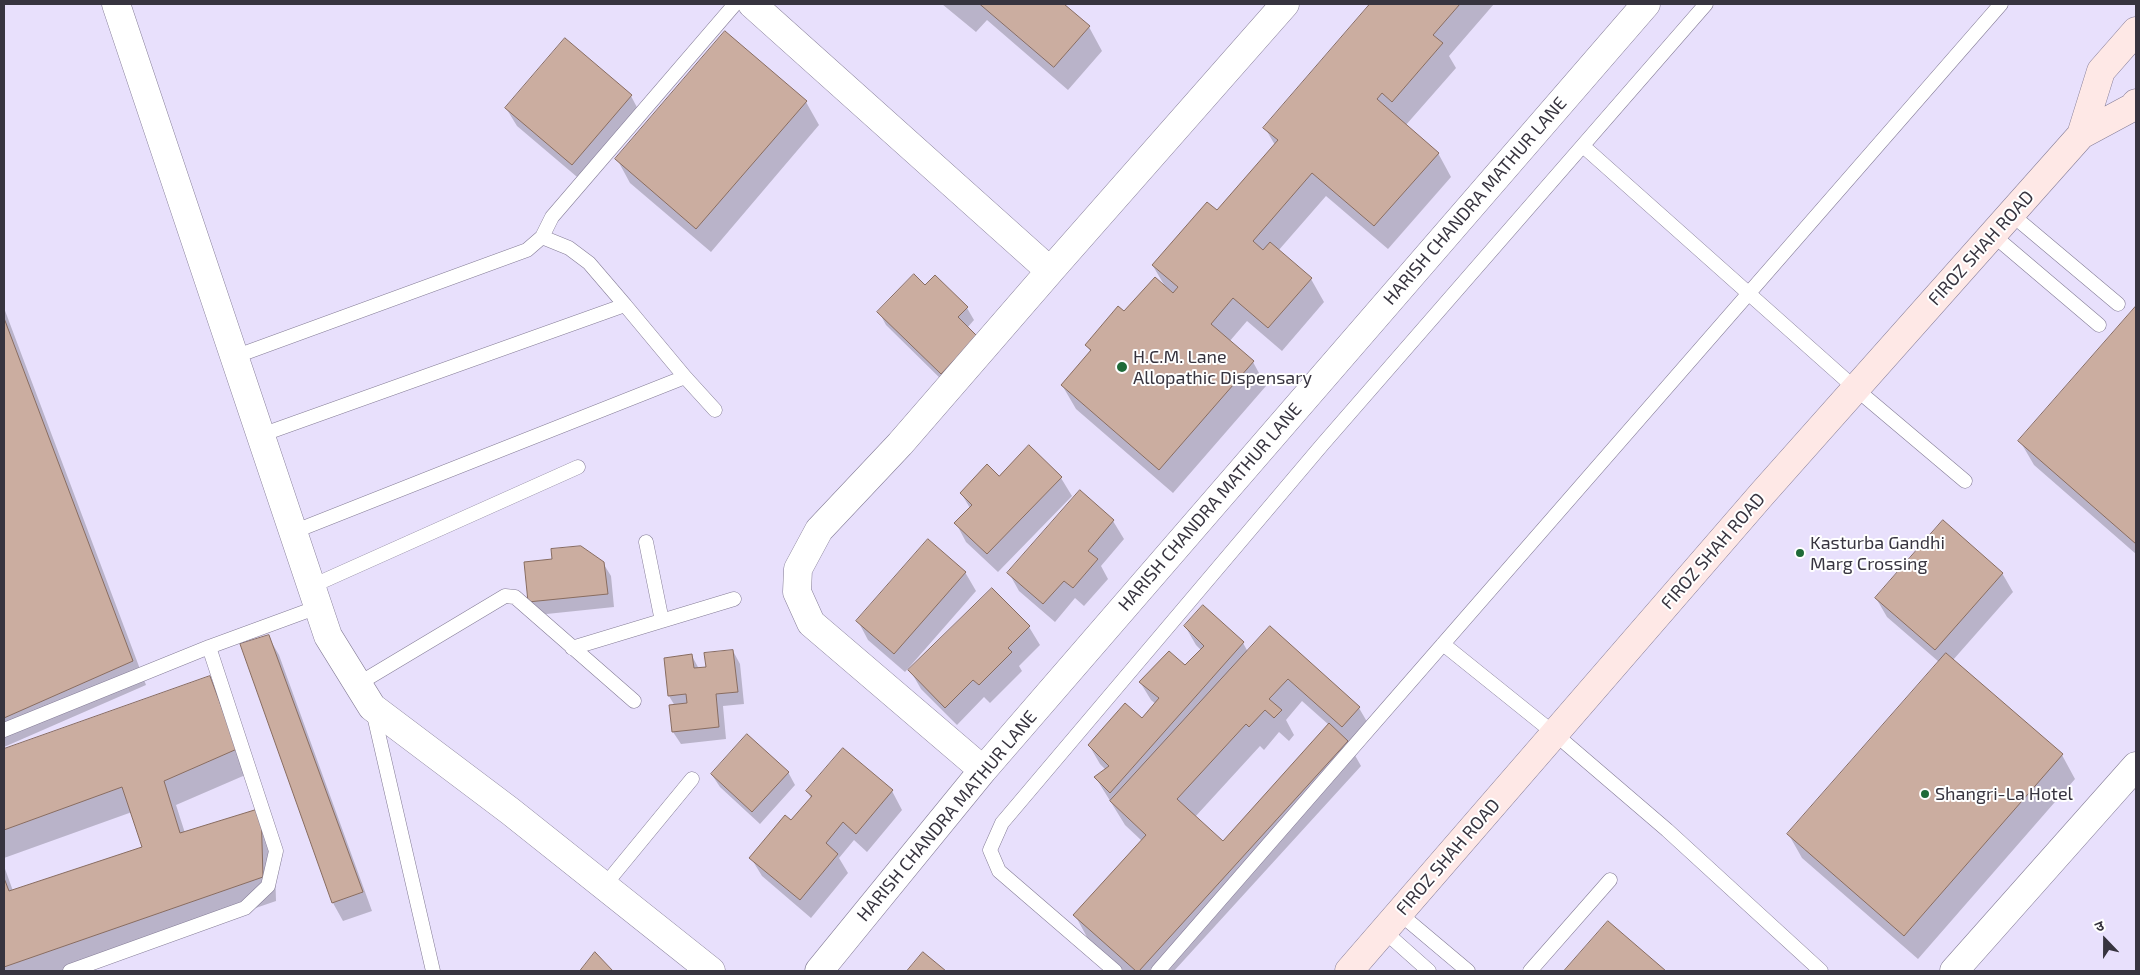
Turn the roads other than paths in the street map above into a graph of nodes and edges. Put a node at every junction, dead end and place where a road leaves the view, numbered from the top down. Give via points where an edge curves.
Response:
1 (116, 4) edge
2 (735, 4) edge
3 (752, 4) edge
4 (1285, 4) edge
5 (1646, 4) edge
6 (1706, 4) edge
7 (2001, 4) edge
8 (2136, 31) edge
9 (2136, 103) edge
10 (2081, 135) junction
11 (1582, 146) junction
12 (2011, 214) junction
13 (1992, 235) junction
14 (542, 237) junction
15 (1050, 271) junction
16 (1748, 294) junction
17 (2118, 304) dead end
18 (625, 305) junction
19 (2099, 325) dead end
20 (234, 358) junction
21 (686, 377) junction
22 (1856, 389) junction
23 (715, 410) dead end
24 (261, 434) junction
25 (578, 467) dead end
26 (1965, 481) dead end
27 (294, 532) junction
28 (646, 542) dead end
29 (315, 597) junction
30 (734, 599) dead end
31 (662, 621) junction
32 (1443, 644) junction
33 (210, 647) junction
34 (572, 648) junction
35 (358, 684) junction
36 (634, 702) dead end
37 (372, 706) junction
38 (4, 730) edge
39 (1555, 734) junction
40 (2136, 766) edge
41 (982, 770) junction
42 (692, 779) dead end
43 (1610, 880) dead end
44 (604, 886) junction
45 (1392, 922) junction
46 (70, 971) edge
47 (433, 971) edge
48 (711, 971) edge
49 (819, 971) edge
50 (1115, 971) edge
51 (1158, 971) edge
52 (1349, 971) edge
53 (1429, 971) edge
54 (1468, 971) edge
55 (1530, 971) edge
56 (1821, 971) edge
57 (1954, 971) edge

1 - 20 street
2 - 14 lane via 552,217
3 - 15 street
4 - 15 street
5 - 41 street, HARISH CHANDRA MATHUR LANE
6 - 11 lane
7 - 16 lane
8 - 10 main road, FIROZ SHAH ROAD via 2102,71
9 - 10 main road, FIROZ SHAH ROAD
10 - 12 main road, FIROZ SHAH ROAD
11 - 16 lane
11 - 50 lane via 1322,445 1002,823 990,850 999,871
12 - 13 main road, FIROZ SHAH ROAD
12 - 17 lane
13 - 19 lane
13 - 22 main road, FIROZ SHAH ROAD
14 - 18 lane via 569,248 588,263
14 - 20 lane via 527,250
15 - 41 street via 900,444 819,530 798,569 796,592 811,623
16 - 22 lane
16 - 32 lane
18 - 21 lane
18 - 24 lane
20 - 24 street
21 - 23 lane
21 - 27 lane
22 - 26 lane
22 - 39 main road, FIROZ SHAH ROAD
24 - 27 street
25 - 29 lane
27 - 29 street
28 - 31 lane
29 - 33 lane
29 - 35 street via 328,636
30 - 31 lane
31 - 34 lane
32 - 39 lane
32 - 51 lane
33 - 38 lane
33 - 46 lane via 276,851 268,886 245,908
34 - 35 lane via 515,597 505,596
34 - 36 lane
35 - 37 street
37 - 44 street
37 - 47 lane
39 - 45 main road, FIROZ SHAH ROAD
39 - 56 lane via 1667,830
40 - 57 street
41 - 49 street, HARISH CHANDRA MATHUR LANE
42 - 44 lane
43 - 55 lane
44 - 48 street
45 - 52 main road, FIROZ SHAH ROAD
45 - 53 lane
45 - 54 lane

